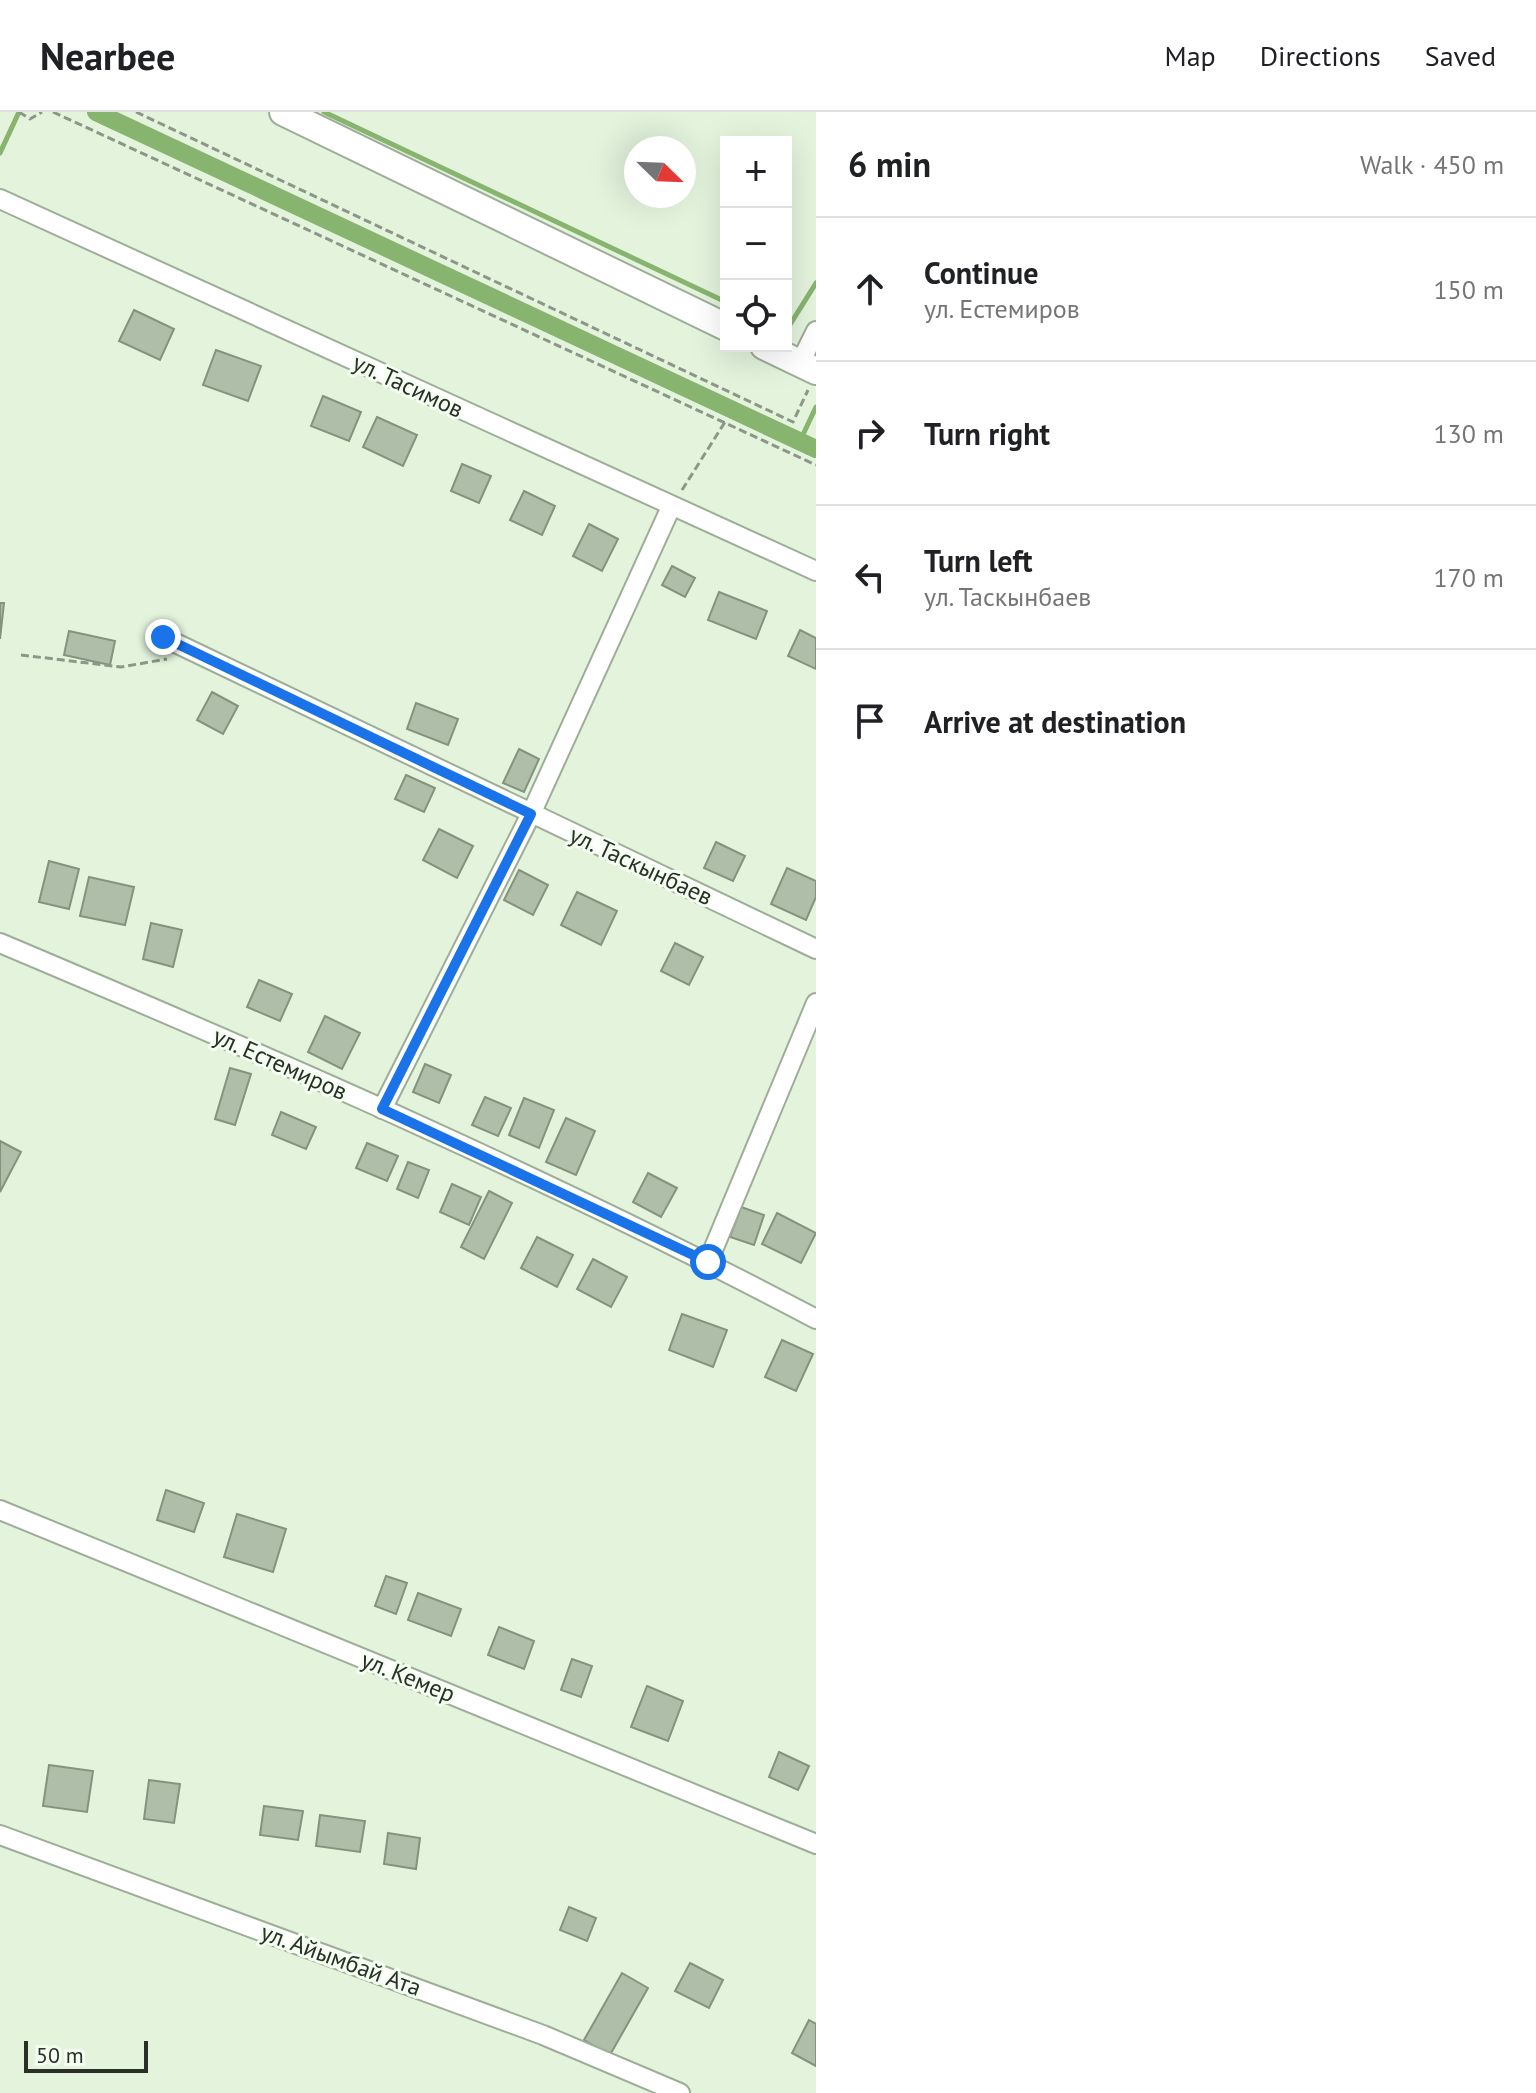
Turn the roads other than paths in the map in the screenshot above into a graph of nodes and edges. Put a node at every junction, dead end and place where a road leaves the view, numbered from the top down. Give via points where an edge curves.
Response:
1 (283, 112) edge
2 (0, 199) edge
3 (720, 324) edge
4 (816, 331) edge
5 (774, 352) edge
6 (809, 373) edge
7 (671, 507) junction
8 (816, 571) edge
9 (163, 637) dead end
10 (531, 814) junction
11 (0, 943) edge
12 (816, 949) edge
13 (816, 1003) edge
14 (382, 1109) junction
15 (708, 1262) junction
16 (816, 1319) edge
17 (0, 1510) edge
18 (0, 1835) edge
19 (816, 1844) edge
20 (680, 2093) edge

1 - 3 main road
2 - 7 street, ул. Тасимов
4 - 6 street
5 - 6 main road
7 - 8 street, ул. Тасимов
7 - 10 street
9 - 10 street, ул. Таскынбаев
10 - 12 street, ул. Таскынбаев
10 - 14 street
11 - 14 street, ул. Естемиров
13 - 15 street
14 - 15 street, ул. Естемиров
15 - 16 street, ул. Естемиров
17 - 19 street, ул. Кемер
18 - 20 street, ул. Айымбай Ата via 543,2035

